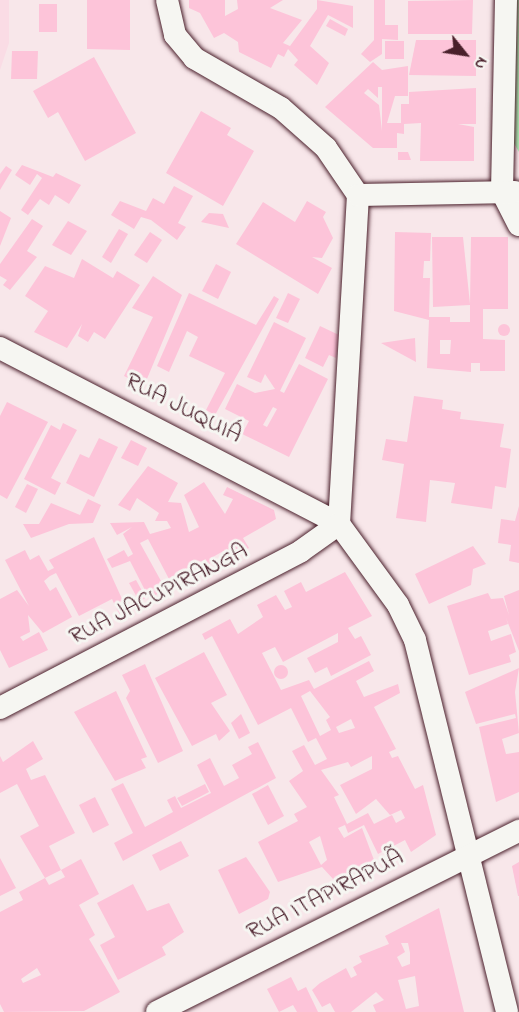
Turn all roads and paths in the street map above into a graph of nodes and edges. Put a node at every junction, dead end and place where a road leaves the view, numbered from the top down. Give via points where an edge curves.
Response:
1 (167, 0) edge
2 (506, 0) edge
3 (512, 41) edge
4 (511, 192) edge
5 (358, 195) junction
6 (519, 225) edge
7 (0, 348) edge
8 (339, 524) junction
9 (0, 708) edge
10 (519, 831) edge
11 (471, 854) junction
12 (157, 1012) edge
13 (507, 1012) edge

1 - 5 street via 175,35 194,58 281,108 326,148
2 - 3 street
3 - 4 street
4 - 5 street
4 - 6 street
5 - 8 street
7 - 8 street, RUA JUQUIÁ
8 - 9 street, RUA JACUPIRANGA via 301,551
8 - 11 street via 398,604 415,640
10 - 11 street, RUA ITAPIRAPUÃ
11 - 12 street, RUA ITAPIRAPUÃ
11 - 13 street

